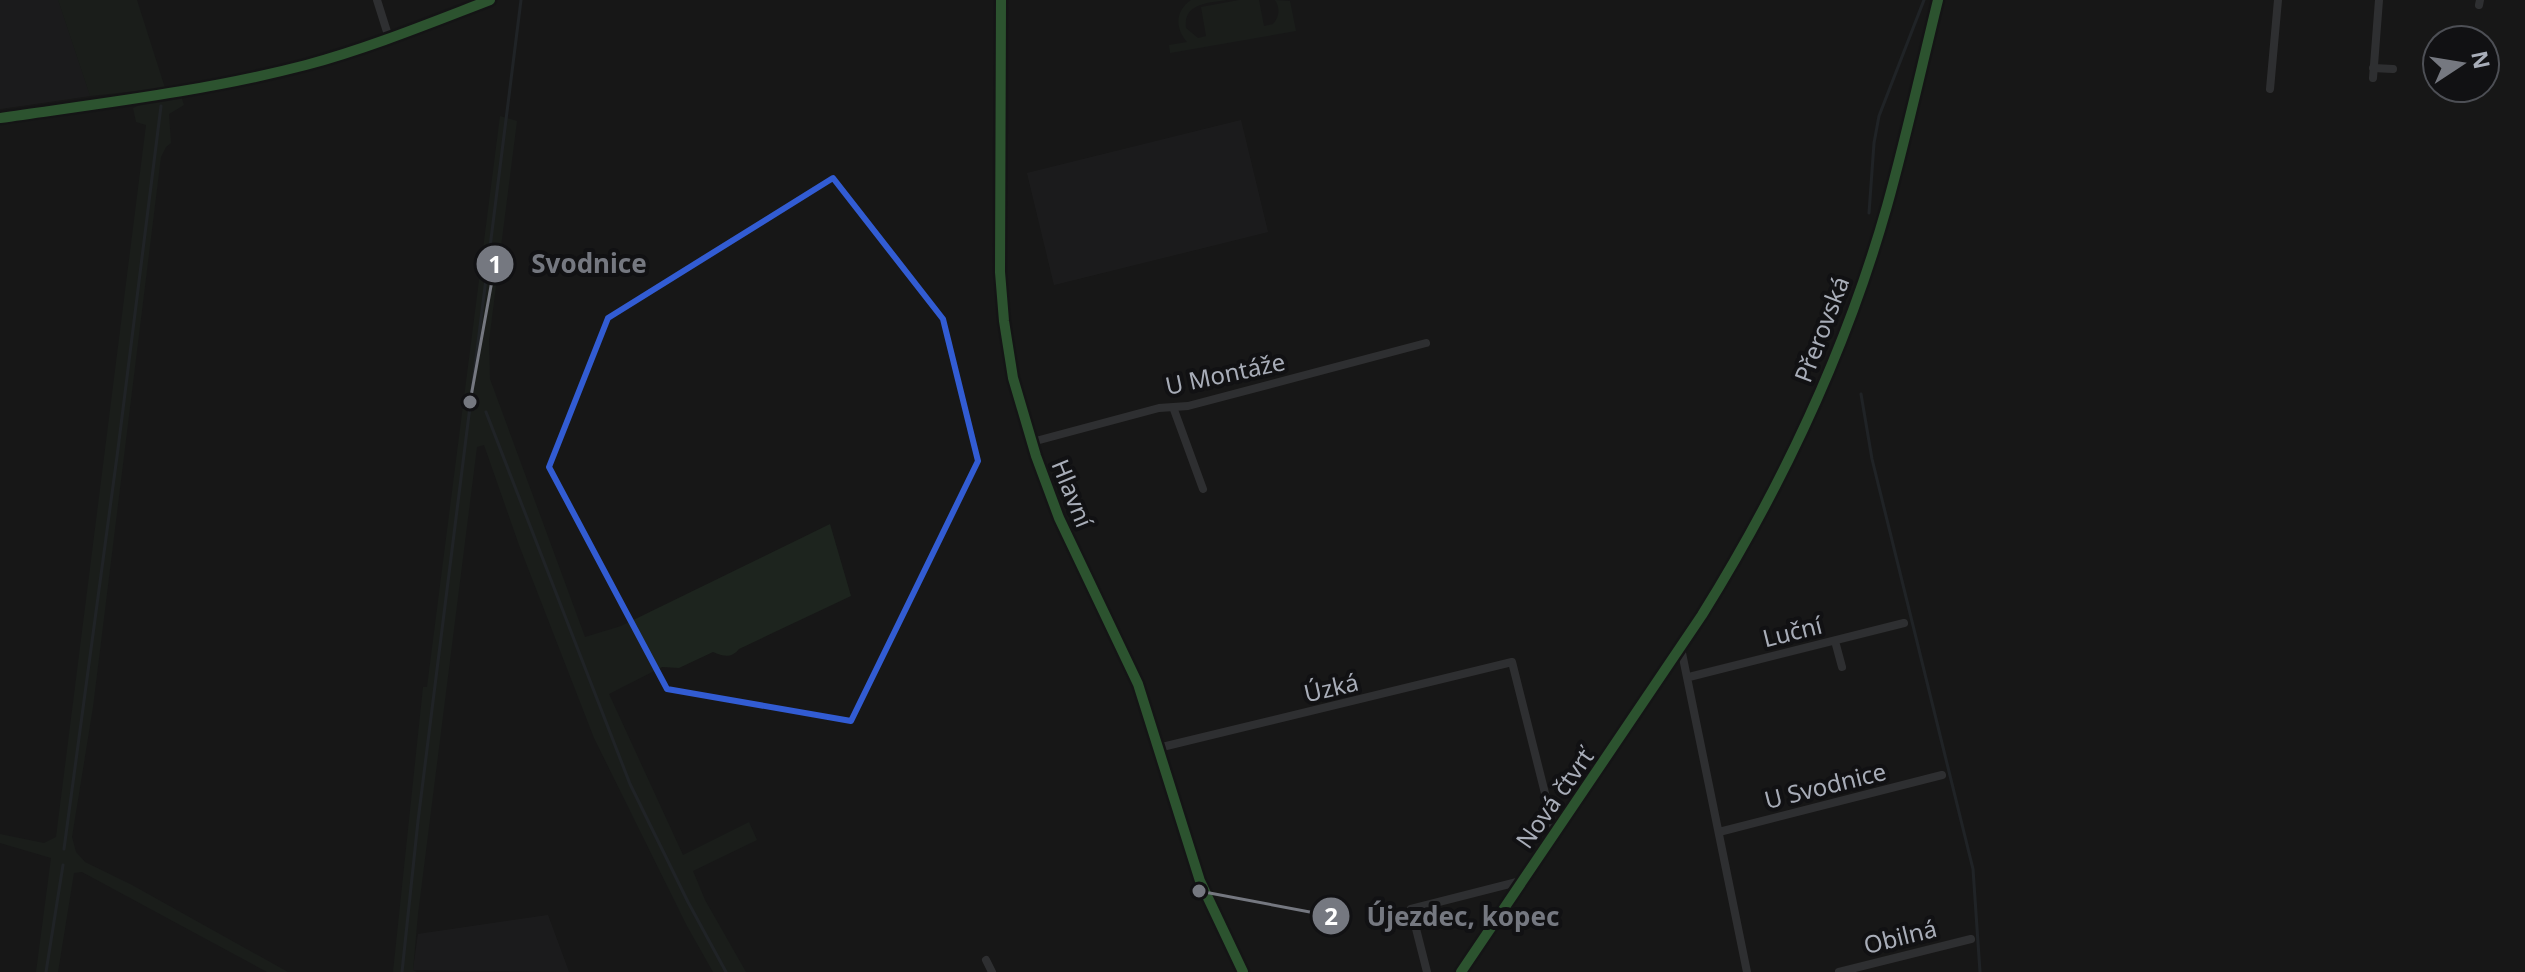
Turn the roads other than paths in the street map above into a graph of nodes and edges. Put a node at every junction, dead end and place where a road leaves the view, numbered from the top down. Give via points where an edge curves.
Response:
1 (377, 0) edge
2 (490, 0) edge
3 (1001, 0) edge
4 (1938, 0) edge
5 (2278, 0) edge
6 (2379, 0) edge
7 (389, 38) junction
8 (2373, 68) junction
9 (2393, 69) dead end
10 (2373, 78) dead end
11 (2270, 89) dead end
12 (0, 118) edge
13 (1426, 343) dead end
14 (1173, 407) junction
15 (1032, 442) junction
16 (1203, 489) dead end
17 (1904, 623) dead end
18 (1835, 641) junction
19 (1681, 648) junction
20 (1842, 667) dead end
21 (1689, 677) junction
22 (1158, 748) junction
23 (1942, 775) dead end
24 (1719, 832) junction
25 (1555, 833) junction
26 (1521, 881) junction
27 (1971, 939) dead end
28 (986, 960) dead end
29 (992, 972) edge
30 (1243, 972) edge
31 (1427, 972) edge
32 (1461, 972) edge
33 (1747, 972) edge
34 (1839, 972) edge

1 - 7 street
2 - 7 street
3 - 15 street, Hlavní via 1002,296 1013,378
4 - 19 street, Přerovská via 1886,208 1849,317 1787,465
5 - 11 street
6 - 8 street
7 - 12 street via 305,65 204,87
8 - 9 street
8 - 10 street
13 - 14 street, U Montáže
14 - 15 street, U Montáže
14 - 16 street
15 - 22 street, Hlavní via 1059,518 1138,684
17 - 18 street, Luční
18 - 20 street
18 - 21 street, Luční
19 - 21 street
19 - 25 street, Nová čtvrť
21 - 24 street
22 - 25 street, Úzká via 1512,662
22 - 30 street, Hlavní via 1200,881
23 - 24 street, U Svodnice
24 - 33 street
25 - 26 street, Nová čtvrť
26 - 31 street, Nová čtvrť via 1411,909
26 - 32 street, Nová čtvrť
27 - 34 street, Obilná
28 - 29 street

